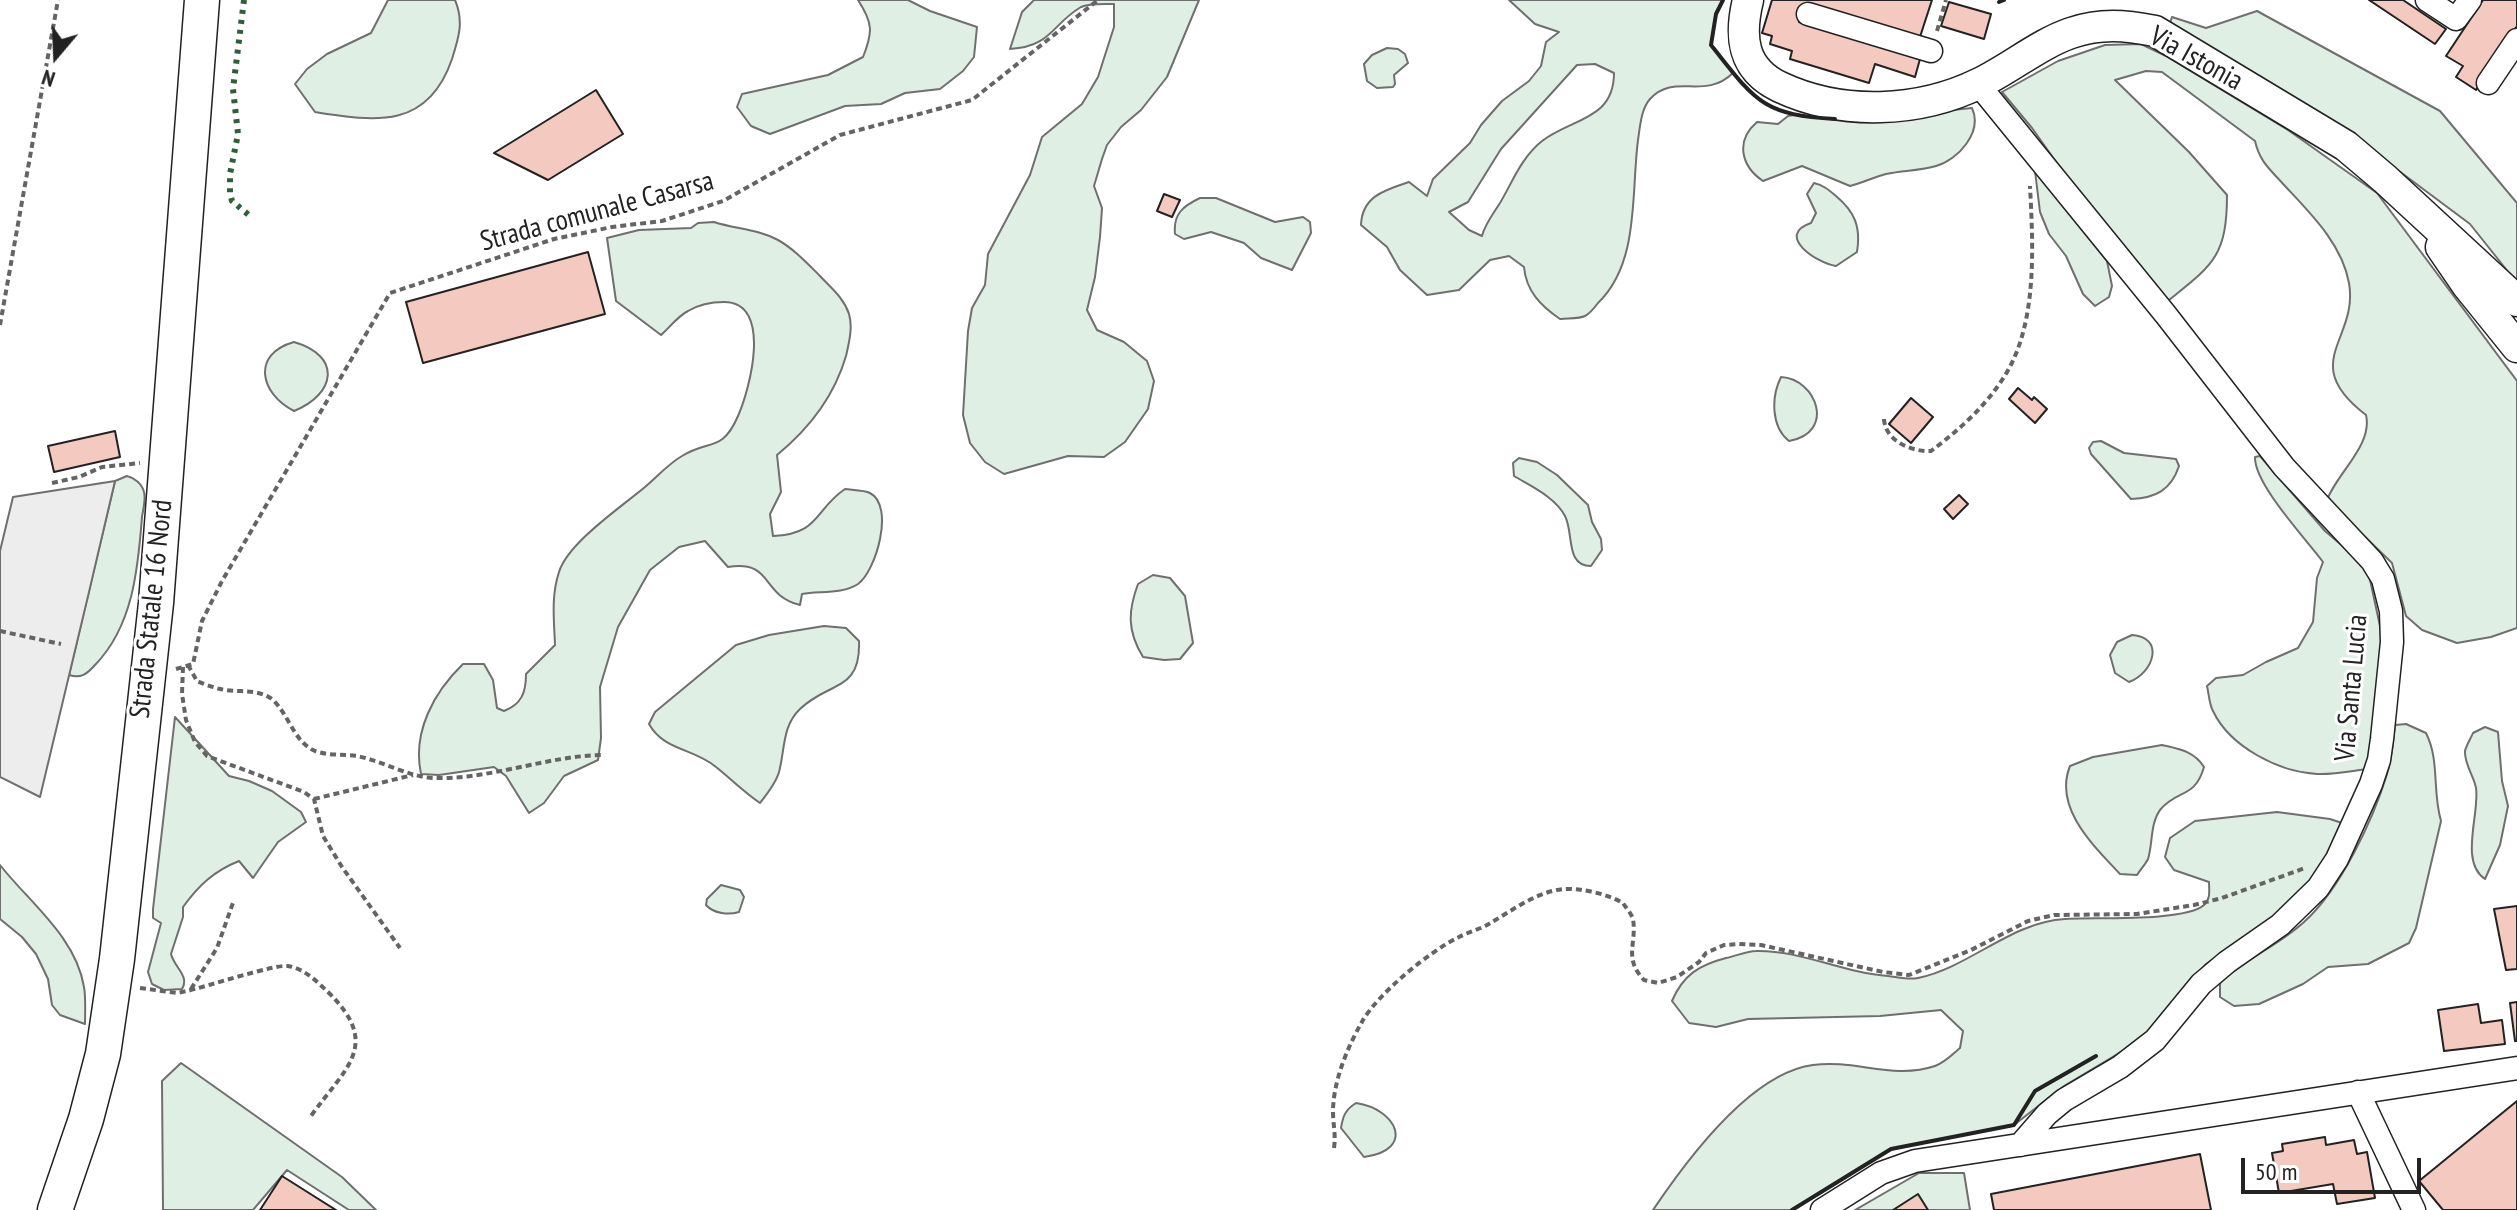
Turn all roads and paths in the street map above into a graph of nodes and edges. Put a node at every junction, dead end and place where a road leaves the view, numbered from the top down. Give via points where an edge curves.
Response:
1 (58, 0) edge
2 (202, 0) edge
3 (1098, 0) edge
4 (1748, 0) edge
5 (2427, 0) edge
6 (2470, 0) edge
7 (1808, 14) dead end
8 (2517, 40) edge
9 (1931, 51) dead end
10 (2488, 83) dead end
11 (1978, 84) junction
12 (2034, 152) junction
13 (2415, 208) junction
14 (2517, 301) edge
15 (0, 325) edge
16 (2517, 347) edge
17 (1884, 419) dead end
18 (166, 460) junction
19 (52, 483) dead end
20 (0, 631) edge
21 (61, 644) dead end
22 (186, 666) junction
23 (602, 755) dead end
24 (416, 774) junction
25 (314, 799) junction
26 (2335, 862) junction
27 (234, 900) dead end
28 (400, 948) dead end
29 (113, 984) junction
30 (189, 991) junction
31 (2517, 1068) edge
32 (2358, 1092) junction
33 (311, 1116) dead end
34 (2020, 1145) junction
35 (1334, 1148) dead end
36 (55, 1210) edge
37 (1822, 1210) edge
38 (2414, 1210) edge

1 - 15 path
2 - 18 main road, Strada Statale 16 Nord
3 - 22 path, Strada comunale Casarsa via 972,100 840,135 728,200 662,221 554,239 390,293 222,581 202,621 193,664
4 - 11 street, Via Istonia via 1745,50 1762,75 1793,93 1869,109 1945,96
5 - 6 street via 2456,19
7 - 9 street
8 - 10 street
11 - 12 street, Via Santa Lucia
11 - 13 street, Via Istonia via 2068,34 2124,25 2155,31 2346,146
12 - 17 path via 2032,278 2016,351 2004,377 1970,419 1931,451 1908,449
12 - 26 street, Via Santa Lucia via 2284,467 2383,579 2392,642 2379,760
13 - 14 street, Via Istonia
13 - 16 street
18 - 19 path via 102,467
18 - 29 main road, Strada Statale 16 Nord via 156,603
20 - 21 path
22 - 24 path via 197,681 266,696 303,743 315,750
22 - 25 path via 186,720 207,756
23 - 24 path via 463,775
24 - 25 path
25 - 28 path via 323,836
26 - 34 street, Via Santa Lucia via 2318,888 2280,925 2201,984 2155,1040 2064,1100
26 - 35 path via 2194,905 2028,921 1909,975 1739,944 1706,953 1686,972 1653,983 1644,980 1633,964 1633,921 1623,903 1578,890 1552,891 1457,937 1375,1002 1342,1066 1333,1112
27 - 30 path via 217,948
29 - 30 path
29 - 36 main road, Strada Statale 16 Nord via 103,1054
30 - 33 path via 286,965 309,973 340,1004 354,1023 357,1043
31 - 32 street
32 - 34 street
32 - 38 street
34 - 37 street via 1915,1161 1881,1173

